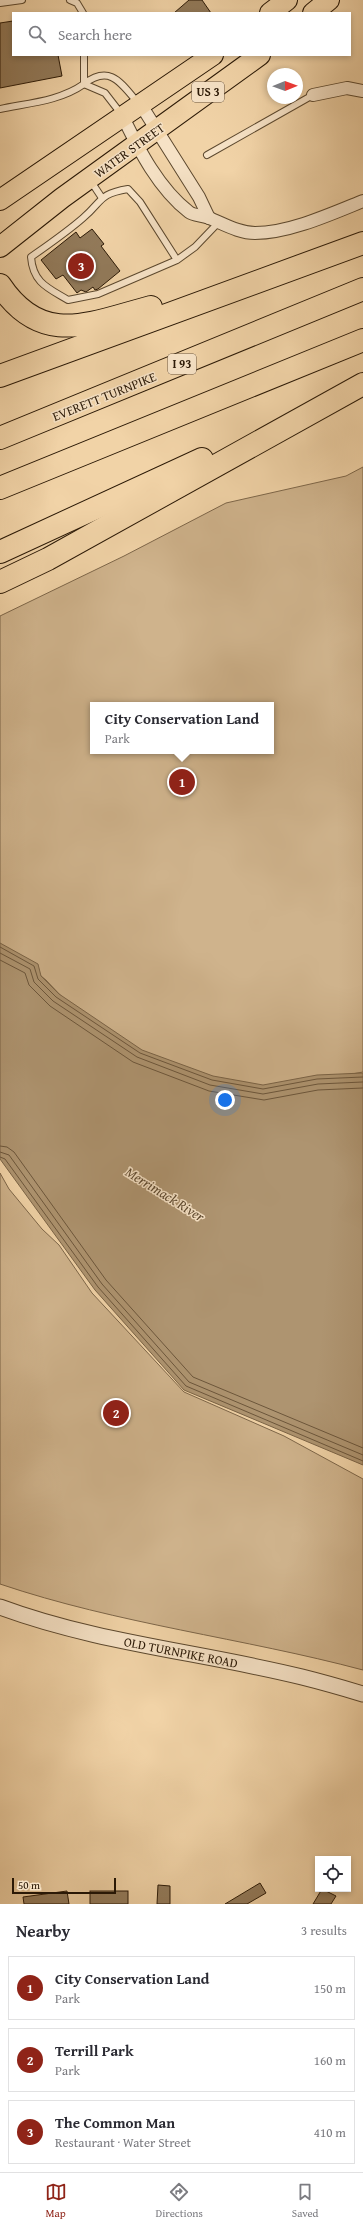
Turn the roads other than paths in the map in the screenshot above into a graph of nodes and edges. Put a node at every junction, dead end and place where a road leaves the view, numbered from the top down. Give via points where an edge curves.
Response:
1 (22, 0) edge
2 (70, 0) edge
3 (287, 0) edge
4 (329, 0) edge
5 (0, 4) edge
6 (82, 12) edge
7 (271, 12) edge
8 (314, 12) edge
9 (84, 56) edge
10 (212, 56) edge
11 (259, 56) edge
12 (84, 84) junction
13 (363, 91) edge
14 (312, 95) joint
15 (141, 105) junction
16 (0, 109) edge
17 (123, 117) junction
18 (157, 130) junction
19 (136, 144) junction
20 (207, 155) dead end
21 (89, 179) junction
22 (102, 198) junction
23 (0, 200) edge
24 (363, 201) edge
25 (213, 220) junction
26 (363, 243) edge
27 (0, 247) edge
28 (177, 260) junction
29 (277, 273) junction
30 (0, 285) edge
31 (363, 289) edge
32 (363, 340) edge
33 (0, 376) edge
34 (363, 384) edge
35 (0, 438) edge
36 (0, 488) edge
37 (0, 552) edge
38 (0, 582) edge
39 (0, 1607) edge
40 (363, 1694) edge

1 - 5 lane
2 - 6 lane via 76,3
3 - 7 main road
4 - 8 main road
9 - 12 lane
10 - 15 main road, US 3
11 - 18 main road, WATER STREET / US 3
12 - 15 lane via 103,74 114,78
12 - 16 lane via 67,95
12 - 17 lane via 105,93
13 - 14 street via 346,88
14 - 20 lane
15 - 17 main road, US 3
15 - 18 street
17 - 19 street
17 - 23 main road, US 3
18 - 19 main road, WATER STREET / US 3
18 - 25 street
19 - 21 main road, WATER STREET / US 3
19 - 25 street via 168,191 190,213
21 - 22 lane
21 - 27 main road, WATER STREET / US 3
22 - 28 lane via 128,189 140,202
22 - 28 lane via 84,217 31,257 32,272 46,286 68,300 98,294
24 - 25 street via 302,225 255,233
25 - 28 lane via 195,247
26 - 29 highway
29 - 30 highway via 80,326 46,323 31,317 18,308
29 - 33 highway
31 - 35 highway, EVERETT TURNPIKE / I 93
32 - 36 highway
34 - 37 highway
34 - 38 highway via 48,559
39 - 40 street, OLD TURNPIKE ROAD via 47,1623 301,1677

